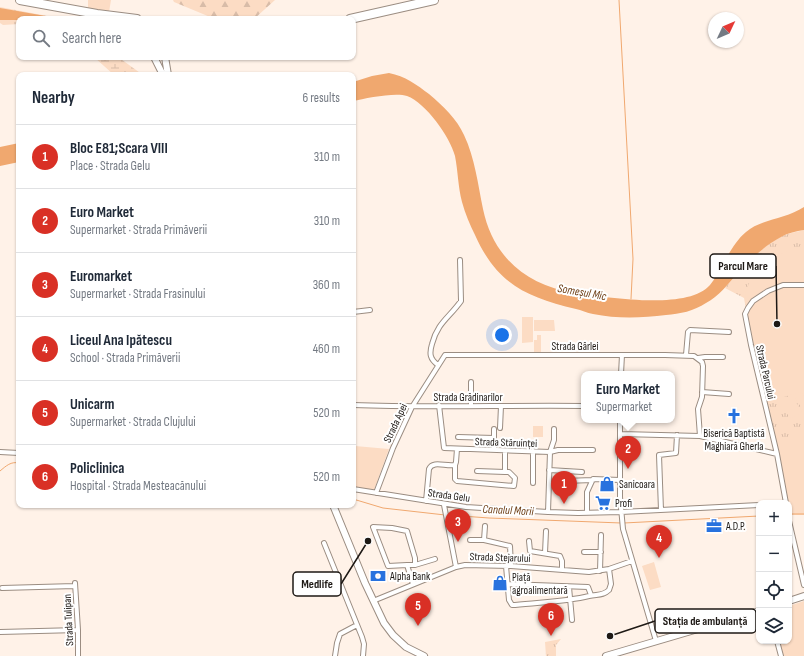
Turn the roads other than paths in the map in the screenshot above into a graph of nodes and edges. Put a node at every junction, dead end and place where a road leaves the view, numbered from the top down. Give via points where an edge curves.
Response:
1 (20, 0) edge
2 (434, 0) edge
3 (97, 14) junction
4 (102, 16) edge
5 (113, 16) edge
6 (356, 18) edge
7 (156, 60) edge
8 (166, 60) edge
9 (162, 72) edge
10 (168, 72) edge
11 (460, 260) dead end
12 (804, 285) edge
13 (370, 310) dead end
14 (356, 312) edge
15 (729, 332) dead end
16 (445, 355) joint
17 (622, 355) junction
18 (686, 355) junction
19 (723, 357) dead end
20 (700, 360) junction
21 (438, 365) junction
22 (621, 371) edge
23 (471, 382) dead end
24 (702, 392) junction
25 (728, 394) dead end
26 (356, 405) edge
27 (440, 405) junction
28 (471, 406) junction
29 (501, 406) junction
30 (581, 406) edge
31 (412, 407) junction
32 (620, 423) edge
33 (500, 428) dead end
34 (494, 429) dead end
35 (554, 429) dead end
36 (621, 434) junction
37 (678, 435) junction
38 (700, 436) junction
39 (458, 437) dead end
40 (494, 438) junction
41 (457, 449) junction
42 (494, 450) junction
43 (505, 450) junction
44 (593, 450) dead end
45 (533, 451) junction
46 (0, 452) edge
47 (550, 452) junction
48 (16, 453) edge
49 (776, 454) junction
50 (455, 465) junction
51 (549, 470) junction
52 (477, 471) dead end
53 (505, 472) junction
54 (582, 472) dead end
55 (593, 480) junction
56 (620, 480) junction
57 (564, 481) dead end
58 (532, 483) dead end
59 (356, 489) edge
60 (376, 492) junction
61 (785, 500) edge
62 (426, 501) junction
63 (444, 505) junction
64 (756, 505) edge
65 (334, 508) edge
66 (661, 510) junction
67 (548, 512) junction
68 (587, 512) junction
69 (621, 512) junction
70 (485, 526) dead end
71 (546, 531) dead end
72 (792, 534) edge
73 (601, 535) dead end
74 (470, 540) dead end
75 (484, 540) junction
76 (529, 541) dead end
77 (324, 543) dead end
78 (584, 552) dead end
79 (601, 552) junction
80 (544, 553) junction
81 (435, 559) dead end
82 (632, 560) junction
83 (407, 565) junction
84 (415, 565) junction
85 (506, 566) junction
86 (511, 566) junction
87 (456, 567) junction
88 (562, 569) junction
89 (609, 569) junction
90 (600, 571) junction
91 (413, 584) junction
92 (508, 584) junction
93 (804, 585) edge
94 (570, 587) junction
95 (2, 588) dead end
96 (591, 595) junction
97 (804, 596) edge
98 (570, 600) junction
99 (792, 600) edge
100 (373, 601) junction
101 (756, 612) edge
102 (572, 620) dead end
103 (357, 625) junction
104 (78, 630) junction
105 (0, 632) edge
106 (656, 641) junction
107 (778, 644) edge
108 (417, 654) edge
109 (78, 656) edge
110 (335, 656) edge
111 (363, 656) edge
112 (424, 656) edge
113 (606, 656) edge
114 (781, 656) edge

1 - 3 highway
2 - 6 highway
3 - 4 highway
3 - 5 highway
7 - 9 main road
8 - 10 main road
11 - 21 street via 461,301 443,320 435,333 430,350 432,361
12 - 49 street, Strada Parcului via 783,285 768,291 753,301 745,314
13 - 14 street
15 - 18 street via 690,330
16 - 17 street, Strada Gârlei
16 - 21 street, Strada Apei
17 - 18 street, Strada Gârlei
17 - 22 street
18 - 20 street, Strada Gârlei
19 - 20 street, Strada Gârlei via 705,357
20 - 24 street via 703,366
21 - 31 street, Strada Apei
23 - 28 street
24 - 25 street
24 - 38 street via 698,409
26 - 31 street, Strada Grădinarilor
27 - 28 street, Strada Grădinarilor
27 - 31 street, Strada Grădinarilor
27 - 41 street, Strada Stăruinței via 443,446
28 - 29 street, Strada Grădinarilor
29 - 30 street, Strada Grădinarilor
29 - 33 street
31 - 60 street, Strada Apei
32 - 36 street
34 - 40 street
35 - 47 street
36 - 37 street
36 - 56 street
37 - 38 street
37 - 66 street via 676,453 659,455
38 - 49 street
39 - 40 street
40 - 42 street
41 - 42 street, Strada Stăruinței
41 - 50 street
42 - 43 street, Strada Stăruinței
43 - 45 street, Strada Stăruinței
43 - 53 street
44 - 47 street
45 - 47 street, Strada Stăruinței
45 - 58 street
46 - 48 street
47 - 51 street, Strada Stăruinței
49 - 61 street, Strada Parcului
50 - 53 street via 457,481 514,486 515,478 509,472
50 - 62 street via 430,466
51 - 54 street
51 - 67 street, Strada Stăruinței
52 - 53 street
55 - 56 street
55 - 57 street
55 - 68 street via 587,492
56 - 69 street
59 - 60 street, Strada Gelu
60 - 62 street, Strada Gelu
62 - 63 street, Strada Gelu
63 - 67 street, Strada Gelu
63 - 87 street
64 - 66 street, Strada Gelu
65 - 100 main road
66 - 69 street, Strada Gelu
67 - 68 street, Strada Gelu
68 - 69 street, Strada Gelu
69 - 82 street via 623,530
70 - 75 street
71 - 80 street
72 - 93 street
73 - 79 street
74 - 75 street
75 - 86 street via 510,546
76 - 80 street via 530,551
77 - 103 street
78 - 79 street
79 - 90 street
80 - 88 street via 560,556
81 - 84 street
82 - 89 street, Strada Stejarului
82 - 106 street
83 - 84 street
83 - 84 street via 388,566 373,527 407,531
83 - 91 street
85 - 86 street, Strada Stejarului
85 - 87 street, Strada Stejarului
85 - 92 street
86 - 88 street, Strada Stejarului
87 - 91 street, Strada Stejarului
88 - 90 street, Strada Stejarului
89 - 90 street, Strada Stejarului
89 - 96 street via 609,590 600,595
91 - 100 street, Strada Stejarului
92 - 94 street
92 - 98 street via 509,600 512,605
94 - 96 street via 588,587
94 - 98 street
95 - 104 street, Strada Tulipan via 75,585
96 - 98 street
97 - 99 main road
98 - 102 street
100 - 108 main road via 392,635
101 - 106 main road
103 - 110 street via 340,634
103 - 111 street via 364,644
104 - 105 street
104 - 109 street, Strada Tulipan
106 - 113 main road
107 - 114 street
108 - 112 main road

